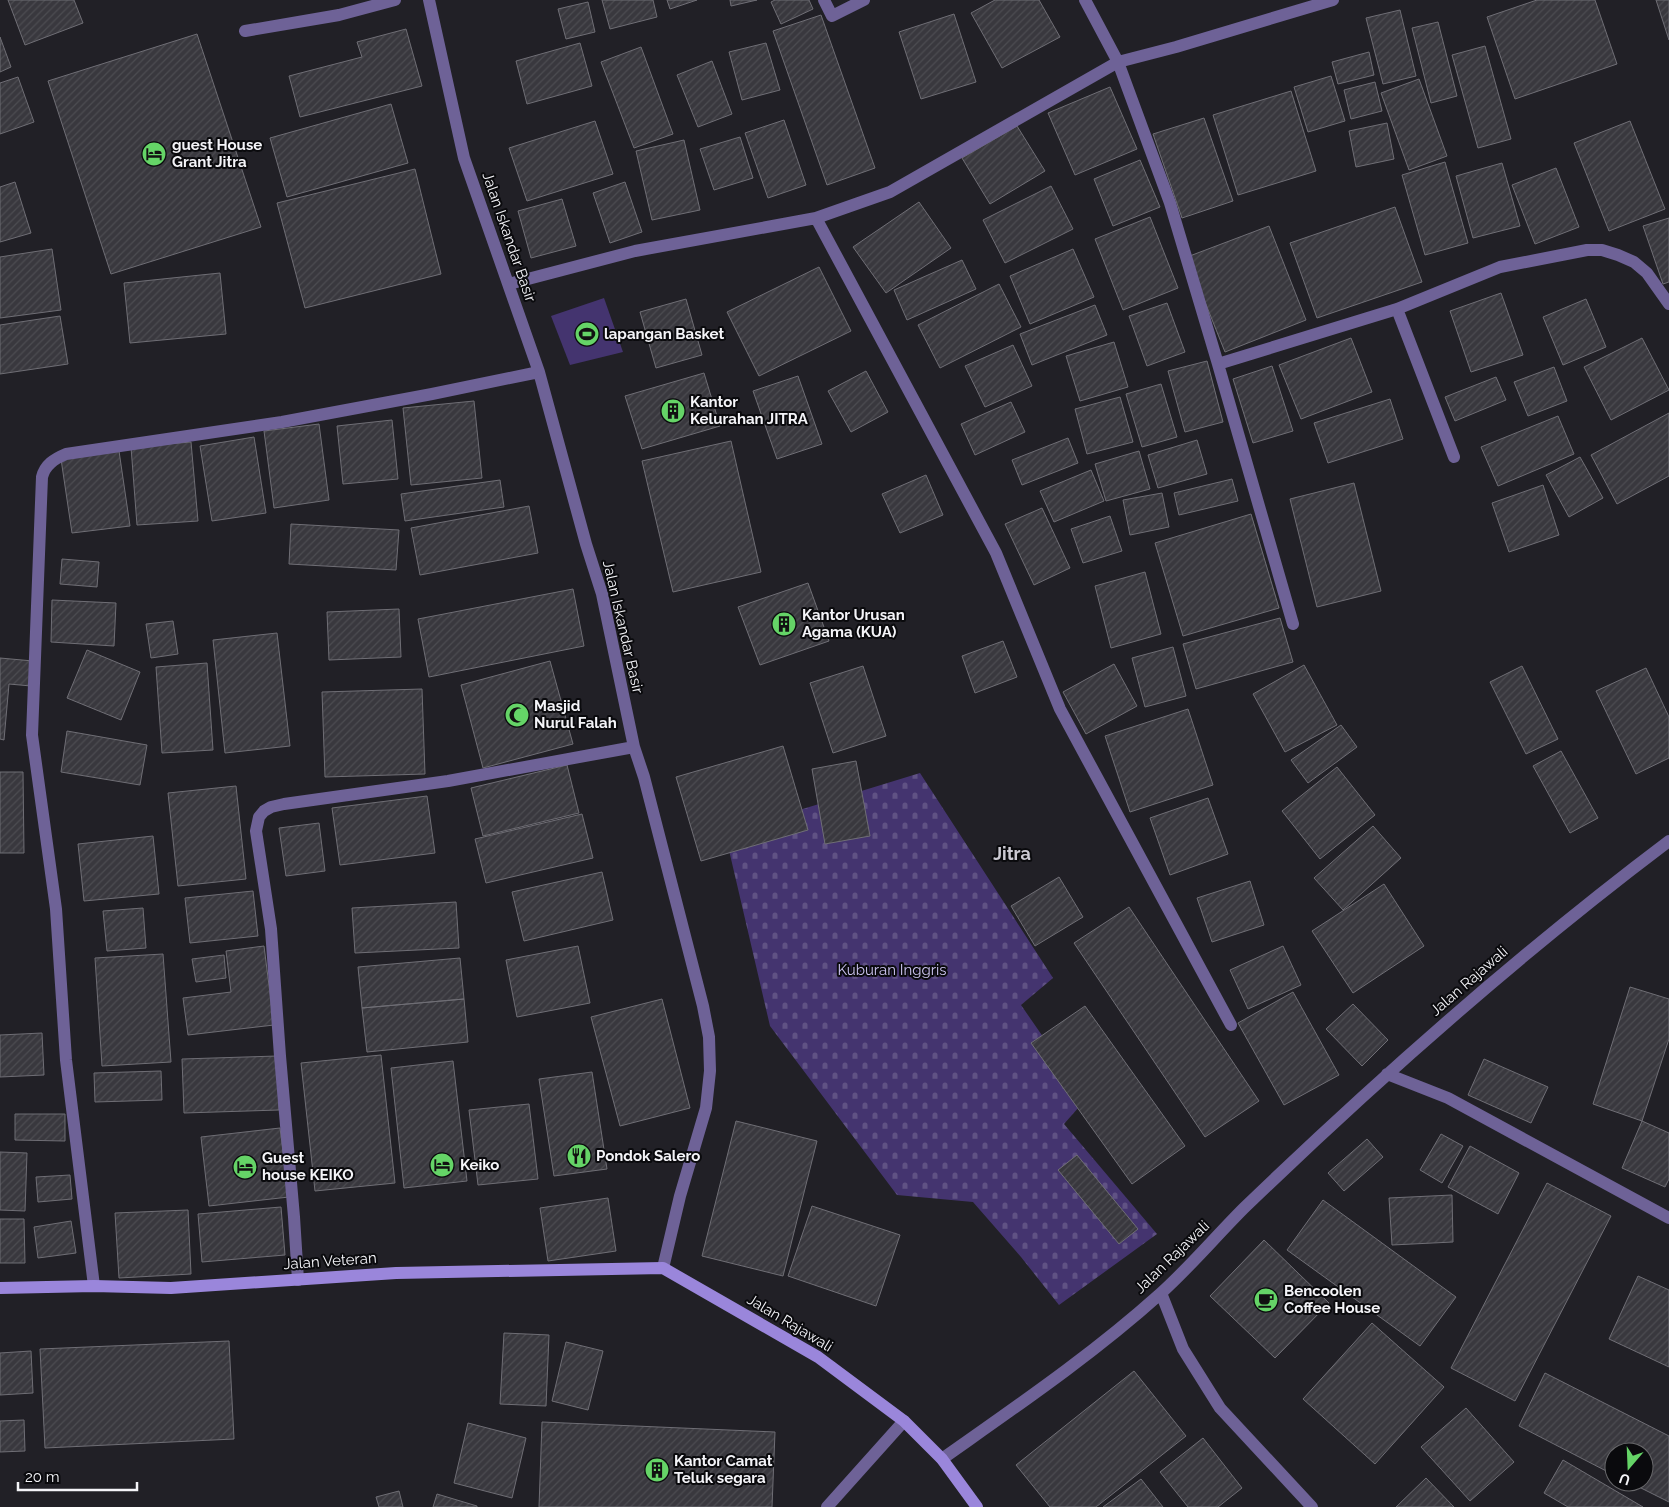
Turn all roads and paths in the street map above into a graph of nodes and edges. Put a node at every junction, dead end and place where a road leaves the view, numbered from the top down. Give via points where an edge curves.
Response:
1 (395, 0) edge
2 (428, 0) edge
3 (824, 0) edge
4 (864, 0) edge
5 (1085, 0) edge
6 (1333, 0) edge
7 (245, 31) dead end
8 (1118, 62) junction
9 (816, 218) junction
10 (509, 284) junction
11 (1669, 304) edge
12 (1397, 308) junction
13 (1218, 364) junction
14 (539, 372) junction
15 (1454, 457) dead end
16 (1293, 624) dead end
17 (634, 747) junction
18 (1669, 841) edge
19 (1231, 1025) dead end
20 (1387, 1074) junction
21 (1669, 1218) edge
22 (663, 1268) junction
23 (298, 1280) junction
24 (94, 1286) junction
25 (0, 1288) edge
26 (1161, 1293) junction
27 (904, 1421) junction
28 (942, 1459) junction
29 (826, 1507) edge
30 (977, 1507) edge
31 (1312, 1507) edge

1 - 7 street via 339,15
2 - 10 street, Jalan Iskandar Basir via 464,158
3 - 4 street via 832,16
5 - 8 street
6 - 8 street
8 - 9 street via 890,192
8 - 13 street via 1170,203
9 - 10 street via 635,252
9 - 19 street via 996,552 1060,709
10 - 14 street, Jalan Iskandar Basir
11 - 12 street via 1647,273 1634,262 1602,250 1587,250 1500,267
12 - 13 street
12 - 15 street
13 - 16 street
14 - 17 street, Jalan Iskandar Basir via 602,594
14 - 24 street via 292,420 66,454 54,459 44,470 32,735 56,909 66,1060
17 - 22 street, Jalan Iskandar Basir via 649,795 709,1037 706,1108
17 - 23 street via 448,781 284,804 261,814 256,831 271,929
18 - 20 street, Jalan Rajawali via 1596,896
20 - 21 street via 1448,1098
20 - 26 street, Jalan Rajawali via 1243,1209
22 - 23 street, Jalan Veteran via 396,1273
22 - 27 street, Jalan Rajawali via 818,1357
23 - 24 street, Jalan Veteran via 171,1288
24 - 25 street, Jalan Veteran
26 - 28 street, Jalan Rajawali via 1066,1371
26 - 31 street via 1183,1349 1220,1408
27 - 28 street, Jalan Rajawali
27 - 29 street
28 - 30 street

